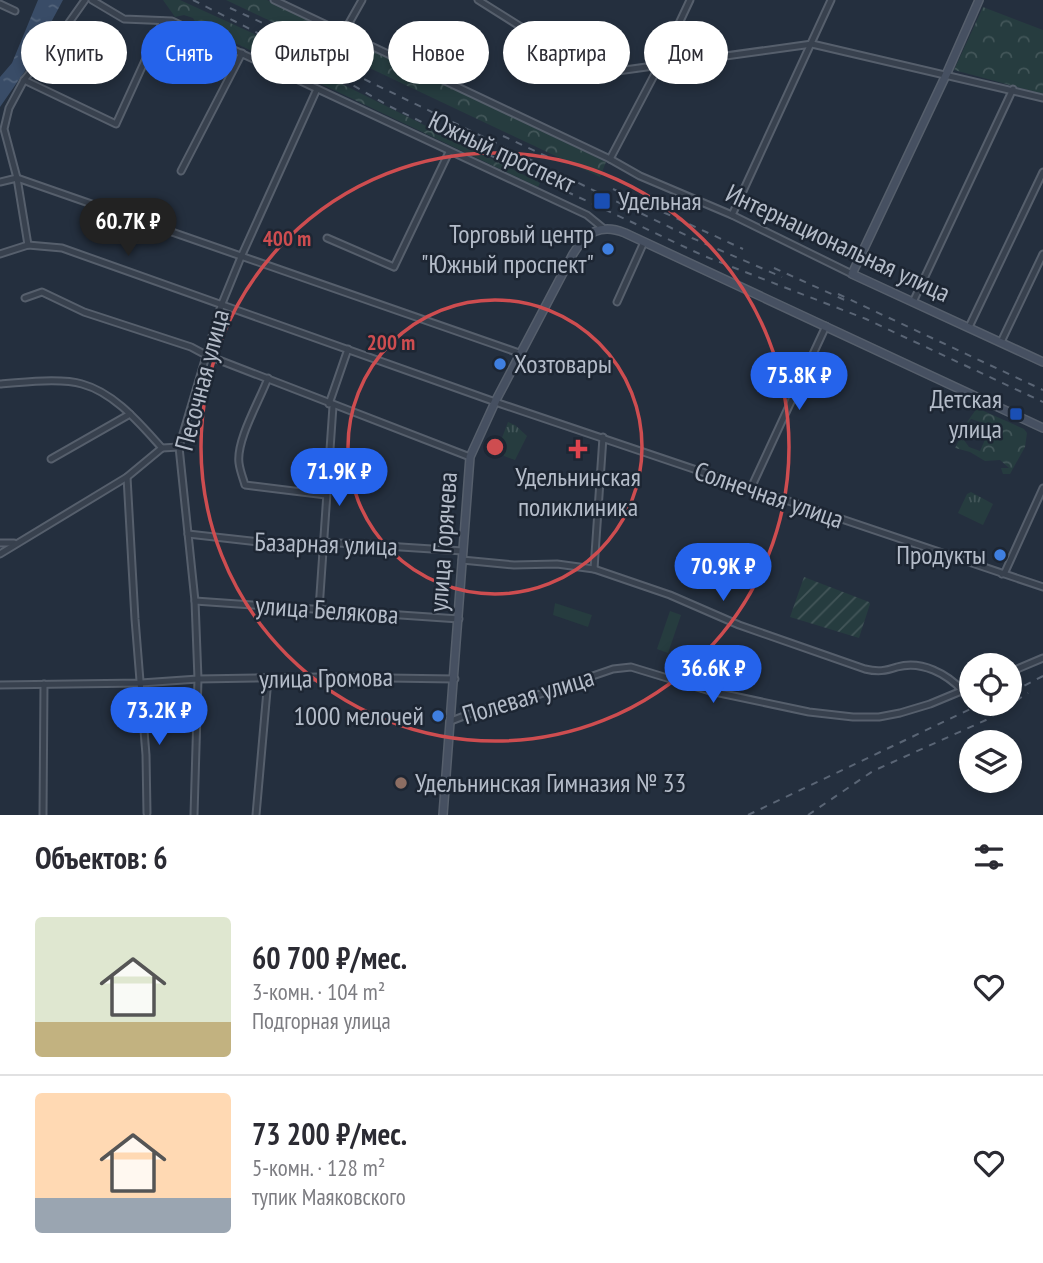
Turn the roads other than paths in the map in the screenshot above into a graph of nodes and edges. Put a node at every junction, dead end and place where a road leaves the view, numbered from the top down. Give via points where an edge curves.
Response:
1 (85, 0) edge
2 (92, 0) edge
3 (274, 0) edge
4 (362, 0) edge
5 (478, 0) edge
6 (690, 0) edge
7 (831, 0) edge
8 (979, 0) edge
9 (0, 4) edge
10 (15, 11) dead end
11 (163, 20) junction
12 (69, 21) edge
13 (320, 21) edge
14 (350, 21) edge
15 (680, 21) edge
16 (812, 44) junction
17 (374, 46) edge
18 (242, 53) junction
19 (728, 56) edge
20 (644, 68) edge
21 (946, 75) junction
22 (22, 84) edge
23 (32, 84) edge
24 (650, 84) edge
25 (317, 89) junction
26 (1013, 89) junction
27 (1043, 98) edge
28 (449, 152) junction
29 (610, 159) junction
30 (181, 171) dead end
31 (1043, 172) edge
32 (17, 178) junction
33 (0, 182) edge
34 (732, 215) junction
35 (603, 228) junction
36 (327, 238) dead end
37 (644, 242) junction
38 (28, 245) junction
39 (0, 254) edge
40 (1043, 254) edge
41 (241, 257) junction
42 (852, 275) junction
43 (25, 298) dead end
44 (617, 302) dead end
45 (913, 302) junction
46 (221, 306) junction
47 (826, 326) junction
48 (969, 327) junction
49 (1001, 342) junction
50 (348, 349) junction
51 (522, 354) junction
52 (206, 355) junction
53 (1043, 362) edge
54 (268, 378) junction
55 (0, 384) edge
56 (496, 400) junction
57 (331, 405) junction
58 (130, 414) junction
59 (1043, 428) edge
60 (603, 437) junction
61 (179, 447) junction
62 (162, 448) junction
63 (470, 457) junction
64 (51, 459) dead end
65 (127, 477) junction
66 (751, 488) junction
67 (1043, 488) edge
68 (326, 495) junction
69 (188, 534) junction
70 (323, 542) junction
71 (0, 543) edge
72 (18, 543) junction
73 (463, 551) junction
74 (0, 554) edge
75 (462, 560) junction
76 (594, 569) junction
77 (1002, 574) junction
78 (1043, 587) edge
79 (195, 601) junction
80 (319, 608) junction
81 (459, 619) junction
82 (1043, 658) edge
83 (1022, 667) edge
84 (198, 679) junction
85 (268, 679) junction
86 (455, 679) junction
87 (141, 683) junction
88 (44, 684) junction
89 (0, 685) edge
90 (959, 687) edge
91 (959, 693) edge
92 (451, 720) junction
93 (147, 813) dead end
94 (43, 815) edge
95 (194, 815) edge
96 (256, 815) edge
97 (443, 815) edge

1 - 12 street
2 - 11 street, Южный проспект via 124,19
3 - 13 street, Интернациональная улица
4 - 14 street
5 - 20 street via 596,74
6 - 15 street
7 - 16 street
8 - 21 main road
9 - 10 street
11 - 18 street, Южный проспект
11 - 23 street via 116,124
16 - 19 street
16 - 21 street
16 - 34 street
17 - 29 street, Интернациональная улица
18 - 25 street, Южный проспект
18 - 30 street
21 - 26 street
21 - 42 main road
22 - 32 street via 4,129
24 - 29 street
25 - 28 street, Южный проспект
25 - 41 street, Песочная улица
26 - 27 street
26 - 45 street
28 - 35 street, Южный проспект via 587,215
28 - 36 street via 394,267
29 - 34 street, Интернациональная улица
31 - 48 street
32 - 33 street
32 - 38 street
32 - 41 street
34 - 42 street, Интернациональная улица
35 - 37 main road, Южный проспект via 617,229
35 - 51 main road, улица Горячева via 589,233 579,244
37 - 44 street
37 - 47 main road, Южный проспект
38 - 39 street
38 - 46 street, Солнечная улица via 62,248
40 - 49 street
41 - 46 street, Песочная улица
41 - 51 street
42 - 45 main road, Интернациональная улица
43 - 52 street via 42,292
45 - 48 main road, Интернациональная улица
46 - 50 street, Солнечная улица
46 - 52 street, Песочная улица
47 - 59 main road, Южный проспект
47 - 66 street
48 - 49 main road, Интернациональная улица
49 - 53 main road, Интернациональная улица
50 - 56 street, Солнечная улица
50 - 57 street
51 - 56 main road, улица Горячева
52 - 54 street
52 - 61 street, Песочная улица
54 - 57 street
54 - 68 street via 251,412 239,461 245,485
55 - 58 street via 81,383
56 - 60 street, Солнечная улица
56 - 63 main road, улица Горячева
57 - 63 street
57 - 68 street
58 - 62 street
58 - 64 street
60 - 66 street, Солнечная улица
60 - 76 street
61 - 62 street
61 - 69 street, Песочная улица
62 - 65 street
63 - 73 main road, улица Горячева
65 - 72 street
65 - 87 street
66 - 77 street, Солнечная улица
67 - 77 street
68 - 70 street
69 - 70 street, Базарная улица via 304,547
69 - 79 street, Песочная улица
70 - 73 street, Базарная улица
70 - 80 street
71 - 72 street
72 - 74 street
73 - 75 main road, улица Горячева
75 - 76 street
75 - 81 main road, улица Горячева
76 - 90 street via 865,669 922,667 944,673
77 - 78 street, Солнечная улица
79 - 80 street, улица Белякова
79 - 84 street, Песочная улица
80 - 81 street, улица Белякова
81 - 86 main road, улица Горячева
82 - 83 street
84 - 85 street, улица Громова
84 - 87 street, улица Громова
84 - 95 street, Песочная улица
85 - 86 street, улица Громова
85 - 96 street
86 - 92 main road, улица Горячева
87 - 88 street, улица Громова
87 - 93 street
88 - 89 street, улица Громова
88 - 94 street
91 - 92 street, Полевая улица via 900,713 853,717 718,693 631,667
92 - 97 main road, улица Горячева

